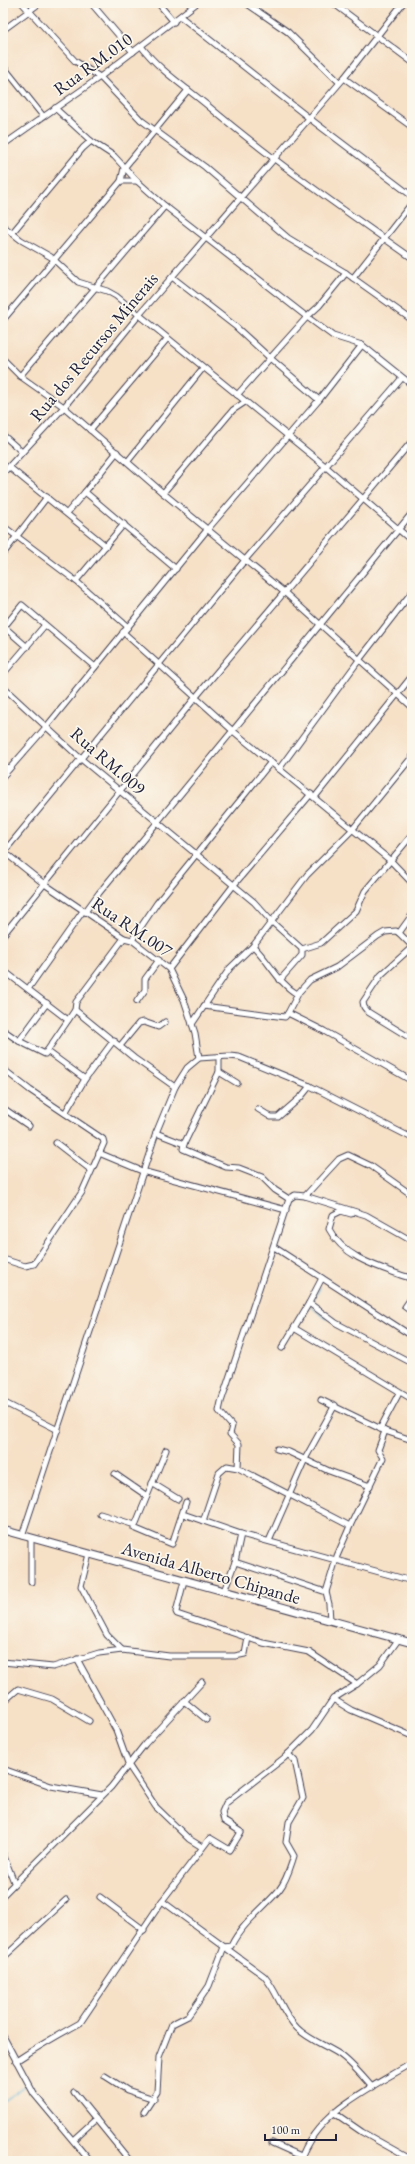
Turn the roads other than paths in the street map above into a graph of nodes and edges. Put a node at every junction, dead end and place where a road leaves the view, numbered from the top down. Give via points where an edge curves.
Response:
1 (22, 3) edge
2 (40, 3) edge
3 (91, 3) edge
4 (158, 3) edge
5 (197, 3) edge
6 (246, 3) edge
7 (332, 3) edge
8 (403, 3) edge
9 (29, 11) junction
10 (181, 16) junction
11 (174, 22) junction
12 (3, 30) edge
13 (378, 36) junction
14 (141, 46) junction
15 (133, 52) junction
16 (412, 62) edge
17 (3, 66) edge
18 (100, 77) junction
19 (341, 80) junction
20 (188, 90) junction
21 (55, 108) junction
22 (43, 116) junction
23 (309, 118) junction
24 (412, 127) edge
25 (155, 130) junction
26 (91, 141) junction
27 (3, 145) edge
28 (275, 159) junction
29 (124, 168) junction
30 (121, 181) junction
31 (137, 181) junction
32 (412, 196) edge
33 (242, 197) junction
34 (412, 203) edge
35 (165, 206) junction
36 (3, 226) edge
37 (12, 233) junction
38 (206, 238) junction
39 (383, 238) junction
40 (412, 258) edge
41 (55, 260) junction
42 (346, 273) junction
43 (172, 277) junction
44 (353, 278) junction
45 (96, 288) junction
46 (139, 315) junction
47 (307, 317) junction
48 (3, 320) edge
49 (412, 320) edge
50 (167, 339) junction
51 (362, 345) junction
52 (270, 358) junction
53 (3, 359) edge
54 (203, 368) junction
55 (20, 376) junction
56 (402, 378) junction
57 (412, 385) edge
58 (237, 395) junction
59 (319, 400) junction
60 (245, 402) junction
61 (64, 407) junction
62 (90, 430) junction
63 (3, 435) edge
64 (287, 437) junction
65 (412, 441) edge
66 (22, 452) junction
67 (117, 452) junction
68 (128, 461) junction
69 (325, 466) junction
70 (9, 467) junction
71 (3, 474) edge
72 (85, 492) junction
73 (163, 493) junction
74 (48, 498) junction
75 (364, 499) junction
76 (67, 513) junction
77 (412, 513) edge
78 (124, 524) junction
79 (3, 526) edge
80 (398, 529) junction
81 (207, 530) junction
82 (17, 536) junction
83 (412, 541) edge
84 (106, 546) junction
85 (3, 554) edge
86 (245, 560) junction
87 (176, 569) junction
88 (76, 581) junction
89 (284, 592) junction
90 (412, 592) edge
91 (45, 625) junction
92 (320, 625) junction
93 (3, 627) edge
94 (128, 627) junction
95 (123, 632) junction
96 (27, 647) junction
97 (359, 660) junction
98 (159, 663) junction
99 (95, 667) junction
100 (3, 674) edge
101 (412, 676) edge
102 (3, 687) edge
103 (397, 694) junction
104 (195, 698) junction
105 (412, 708) edge
106 (47, 726) junction
107 (233, 731) junction
108 (412, 757) edge
109 (80, 758) junction
110 (271, 762) junction
111 (3, 764) edge
112 (9, 769) junction
113 (279, 769) junction
114 (3, 776) edge
115 (121, 791) junction
116 (313, 796) junction
117 (158, 823) junction
118 (352, 830) junction
119 (412, 835) edge
120 (3, 852) edge
121 (196, 855) junction
122 (391, 861) junction
123 (43, 883) junction
124 (412, 883) edge
125 (234, 886) junction
126 (84, 912) junction
127 (412, 915) edge
128 (272, 922) junction
129 (399, 933) junction
130 (3, 935) edge
131 (124, 938) junction
132 (132, 940) junction
133 (253, 946) junction
134 (412, 946) edge
135 (302, 949) junction
136 (159, 960) junction
137 (169, 969) junction
138 (3, 970) edge
139 (280, 980) junction
140 (28, 989) junction
141 (297, 994) junction
142 (137, 1001) dead end
143 (47, 1003) junction
144 (204, 1006) junction
145 (75, 1010) junction
146 (288, 1013) junction
147 (68, 1020) junction
148 (165, 1022) dead end
149 (192, 1024) junction
150 (3, 1030) edge
151 (412, 1039) edge
152 (114, 1040) junction
153 (19, 1041) junction
154 (120, 1046) junction
155 (47, 1051) junction
156 (219, 1057) junction
157 (199, 1058) junction
158 (4, 1071) edge
159 (219, 1072) junction
160 (85, 1079) junction
161 (412, 1081) edge
162 (237, 1083) dead end
163 (310, 1086) junction
164 (175, 1087) junction
165 (3, 1108) edge
166 (258, 1109) dead end
167 (64, 1113) junction
168 (29, 1126) dead end
169 (156, 1133) junction
170 (412, 1138) edge
171 (56, 1143) dead end
172 (184, 1144) junction
173 (99, 1153) junction
174 (91, 1170) junction
175 (142, 1171) junction
176 (412, 1195) edge
177 (305, 1196) junction
178 (289, 1199) junction
179 (286, 1210) junction
180 (358, 1213) junction
181 (412, 1241) edge
182 (274, 1246) junction
183 (3, 1259) edge
184 (322, 1278) junction
185 (412, 1279) edge
186 (412, 1297) edge
187 (309, 1303) junction
188 (412, 1312) edge
189 (294, 1328) junction
190 (412, 1336) edge
191 (282, 1348) dead end
192 (412, 1363) edge
193 (399, 1393) junction
194 (412, 1399) edge
195 (321, 1400) dead end
196 (3, 1402) edge
197 (335, 1405) junction
198 (58, 1430) junction
199 (382, 1430) junction
200 (412, 1440) edge
201 (277, 1449) dead end
202 (166, 1450) dead end
203 (305, 1459) junction
204 (238, 1468) junction
205 (115, 1474) dead end
206 (152, 1483) junction
207 (370, 1486) junction
208 (289, 1494) junction
209 (147, 1496) junction
210 (178, 1499) dead end
211 (186, 1502) dead end
212 (100, 1514) dead end
213 (183, 1514) junction
214 (203, 1521) junction
215 (135, 1525) junction
216 (350, 1526) junction
217 (3, 1530) edge
218 (241, 1534) junction
219 (22, 1536) junction
220 (31, 1538) junction
221 (269, 1541) junction
222 (89, 1554) junction
223 (336, 1559) junction
224 (235, 1562) junction
225 (184, 1581) junction
226 (412, 1581) edge
227 (31, 1582) dead end
228 (224, 1591) junction
229 (326, 1592) junction
230 (330, 1622) junction
231 (248, 1638) junction
232 (398, 1640) junction
233 (412, 1643) edge
234 (122, 1650) junction
235 (77, 1659) junction
236 (3, 1662) edge
237 (202, 1682) dead end
238 (357, 1684) junction
239 (333, 1698) junction
240 (184, 1701) junction
241 (3, 1702) edge
242 (89, 1720) dead end
243 (207, 1720) dead end
244 (412, 1736) edge
245 (288, 1754) junction
246 (129, 1766) junction
247 (3, 1769) edge
248 (102, 1795) junction
249 (202, 1847) junction
250 (3, 1854) edge
251 (14, 1882) junction
252 (3, 1895) edge
253 (100, 1897) dead end
254 (66, 1900) dead end
255 (162, 1901) junction
256 (144, 1930) junction
257 (224, 1947) junction
258 (3, 1958) edge
259 (3, 2036) edge
260 (16, 2061) junction
261 (407, 2066) dead end
262 (104, 2076) dead end
263 (372, 2087) junction
264 (74, 2092) dead end
265 (154, 2099) junction
266 (144, 2112) dead end
267 (334, 2112) junction
268 (96, 2119) junction
269 (74, 2140) junction
270 (272, 2143) dead end
271 (300, 2159) edge
272 (412, 2160) edge
273 (90, 2161) edge
274 (130, 2161) edge

1 - 9 street
2 - 9 street
3 - 15 street
4 - 11 street
5 - 10 street, Rua RM.010
6 - 19 street via 288,32
7 - 13 street
8 - 13 street, Rua dos Recursos Minerais
9 - 12 street
9 - 18 street via 75,61
10 - 11 street, Rua RM.010
10 - 23 street
11 - 14 street, Rua RM.010
13 - 16 street
13 - 19 street, Rua dos Recursos Minerais
14 - 15 street, Rua RM.010
14 - 20 street via 155,64
15 - 18 street, Rua RM.010
17 - 22 street
18 - 21 street, Rua RM.010
18 - 25 street via 141,120
19 - 23 street, Rua dos Recursos Minerais
19 - 24 street
20 - 25 street
20 - 28 street
21 - 22 street, Rua RM.010
21 - 26 street
22 - 27 street, Rua RM.010
23 - 28 street, Rua dos Recursos Minerais
23 - 32 street
25 - 29 street
25 - 33 street
26 - 29 street via 114,156
26 - 37 street
28 - 33 street, Rua dos Recursos Minerais
28 - 39 street
29 - 30 street
29 - 31 street
30 - 31 street
30 - 41 street
31 - 35 street
33 - 38 street, Rua dos Recursos Minerais
33 - 42 street via 288,238
34 - 39 street
35 - 38 street
35 - 45 street
36 - 37 street
37 - 41 street
38 - 43 street, Rua dos Recursos Minerais
38 - 47 street
39 - 40 street
39 - 44 street
41 - 45 street via 72,278
41 - 48 street
42 - 44 street
42 - 47 street
43 - 46 street, Rua dos Recursos Minerais
43 - 52 street via 235,326
44 - 49 street
45 - 46 street via 116,296
45 - 55 street
46 - 50 street
46 - 61 street, Rua dos Recursos Minerais
47 - 51 street via 333,336
47 - 52 street
50 - 54 street
50 - 62 street
51 - 56 street
51 - 59 street
52 - 58 street
52 - 59 street
53 - 55 street
54 - 58 street
54 - 68 street
55 - 61 street
56 - 57 street
56 - 69 street
58 - 60 street
59 - 64 street
60 - 64 street
60 - 73 street via 233,410
61 - 62 street
61 - 66 street, Rua dos Recursos Minerais
62 - 67 street
63 - 66 street
64 - 69 street
64 - 81 street
65 - 75 street
66 - 70 street, Rua dos Recursos Minerais
67 - 68 street
67 - 72 street
68 - 73 street
69 - 75 street
69 - 86 street
70 - 71 street, Rua dos Recursos Minerais
70 - 74 street
72 - 76 street
72 - 78 street
73 - 81 street
74 - 76 street
74 - 82 street
75 - 80 street
75 - 89 street
76 - 84 street
77 - 80 street
78 - 84 street
78 - 87 street
79 - 82 street
80 - 83 street
80 - 92 street
81 - 86 street
81 - 87 street
82 - 85 street
82 - 88 street
84 - 88 street
86 - 89 street
86 - 98 street
87 - 94 street
88 - 94 street
89 - 92 street
89 - 104 street
90 - 97 street
91 - 93 street via 22,605
91 - 96 street
91 - 99 street
92 - 97 street
92 - 107 street
93 - 96 street
94 - 95 street
95 - 98 street
95 - 99 street
96 - 100 street
97 - 103 street
97 - 113 street
98 - 104 street
98 - 109 street
99 - 106 street
101 - 103 street
102 - 106 street, Rua RM.009
103 - 105 street
103 - 116 street
104 - 107 street
104 - 115 street
106 - 109 street, Rua RM.009
106 - 112 street
107 - 110 street
107 - 117 street
108 - 118 street
109 - 115 street, Rua RM.009
109 - 120 street
110 - 113 street
110 - 121 street
111 - 112 street
112 - 114 street
113 - 116 street
115 - 117 street, Rua RM.009
115 - 123 street
116 - 118 street
116 - 125 street
117 - 121 street, Rua RM.009
117 - 126 street
118 - 122 street
118 - 128 street via 307,875
119 - 122 street
120 - 123 street, Rua RM.007
121 - 125 street, Rua RM.009
121 - 132 street via 157,903
122 - 124 street
122 - 135 street via 365,891 356,911 337,930 322,943
123 - 126 street, Rua RM.007
123 - 130 street
125 - 128 street, Rua RM.009 via 254,902
125 - 137 street
126 - 131 street, Rua RM.007
126 - 140 street
127 - 129 street
128 - 133 street
128 - 135 street, Rua RM.009
129 - 134 street
129 - 141 street via 385,932 378,936 338,967 310,980
131 - 132 street, Rua RM.007
131 - 145 street via 76,1002
132 - 136 street, Rua RM.007
133 - 139 street
133 - 144 street via 230,968
134 - 151 street via 381,975 363,1002 368,1012
135 - 139 street via 302,955
136 - 137 street, Rua RM.007
136 - 142 street via 145,979 145,990
137 - 149 street, Rua RM.007
138 - 140 street
139 - 141 street
140 - 143 street
141 - 146 street
143 - 147 street
143 - 153 street
144 - 146 street via 285,1017
144 - 149 street
145 - 147 street
145 - 152 street
146 - 161 street
147 - 155 street
148 - 154 street via 158,1027 140,1023
149 - 157 street, Rua RM.007
150 - 153 street
152 - 154 street
152 - 160 street
153 - 155 street via 45,1054
154 - 164 street
155 - 160 street
156 - 157 street
156 - 159 street
156 - 163 street via 239,1057
157 - 164 street via 182,1073
158 - 167 street
159 - 162 street
159 - 172 street
160 - 167 street
163 - 166 street via 278,1117 271,1117
163 - 170 street
164 - 169 street
165 - 168 street
167 - 173 street via 103,1139 104,1144
169 - 172 street
169 - 175 street
171 - 174 street
172 - 178 street via 183,1149 226,1167 239,1168 262,1177
173 - 174 street
173 - 175 street
174 - 183 street via 82,1192 34,1264 25,1266
175 - 179 street
175 - 198 street via 122,1240
176 - 177 street via 371,1166 348,1155 339,1159
177 - 178 street via 295,1195
177 - 180 street
178 - 179 street
179 - 182 street
180 - 181 street via 372,1218
180 - 185 street via 341,1211 333,1215 330,1229 334,1239 366,1262
182 - 184 street
182 - 204 street via 219,1411 232,1426 230,1434 239,1444
184 - 187 street
184 - 190 street
186 - 188 street via 405,1307
187 - 189 street
187 - 192 street via 336,1322
189 - 191 street
189 - 193 street
193 - 194 street
193 - 199 street
195 - 197 street
196 - 198 street
197 - 199 street
197 - 203 street
198 - 219 street
199 - 200 street
199 - 207 street via 378,1450 383,1458
201 - 203 street
202 - 206 street
203 - 207 street
203 - 208 street
204 - 208 street
204 - 214 street via 227,1466 219,1473
205 - 209 street
206 - 209 street
206 - 210 street
207 - 216 street
208 - 216 street
208 - 221 street
209 - 215 street
211 - 213 street
212 - 215 street
213 - 214 street
213 - 215 street via 172,1544 134,1528
214 - 218 street
216 - 223 street
217 - 219 main road, Avenida Alberto Chipande
218 - 221 street
218 - 224 street
219 - 220 main road, Avenida Alberto Chipande
220 - 222 main road, Avenida Alberto Chipande
220 - 227 street
221 - 223 street
222 - 225 main road, Avenida Alberto Chipande
222 - 234 street via 81,1586 107,1635
223 - 226 street
223 - 229 street
224 - 228 street
224 - 229 street
225 - 228 main road, Avenida Alberto Chipande
225 - 231 street via 177,1614
228 - 230 main road, Avenida Alberto Chipande
229 - 230 street
230 - 232 main road, Avenida Alberto Chipande
231 - 234 street via 245,1654 235,1656 169,1656
231 - 238 street via 309,1652
232 - 233 main road, Avenida Alberto Chipande
232 - 238 street via 380,1665
234 - 235 street
235 - 236 street via 53,1667
235 - 246 street via 116,1730
237 - 240 street
238 - 239 street
239 - 244 street via 351,1710
239 - 245 street via 312,1730
240 - 243 street
240 - 246 street
241 - 242 street via 18,1689 52,1699
245 - 249 street via 226,1803 222,1812 224,1821 241,1832 230,1850 210,1838
245 - 257 street via 295,1761 303,1798 289,1822 286,1842 294,1856 288,1875 279,1889 239,1930 231,1946
246 - 248 street
246 - 249 street via 167,1820
247 - 248 street via 51,1786
248 - 251 street
249 - 255 street
250 - 251 street
251 - 252 street
253 - 256 street
254 - 258 street
255 - 256 street
255 - 257 street
256 - 260 street via 80,2023 44,2042
257 - 263 street via 264,1976 271,1984 289,2019 298,2029 308,2038 340,2055
257 - 265 street via 204,1993 188,2016 174,2022 167,2034 158,2057 157,2092
259 - 260 street
260 - 269 street via 34,2094
261 - 263 street
262 - 265 street via 127,2090
263 - 267 street
264 - 268 street
265 - 266 street
267 - 271 street via 326,2118 310,2140
267 - 272 street via 362,2132
268 - 269 street
268 - 274 street
269 - 273 street
270 - 271 street

